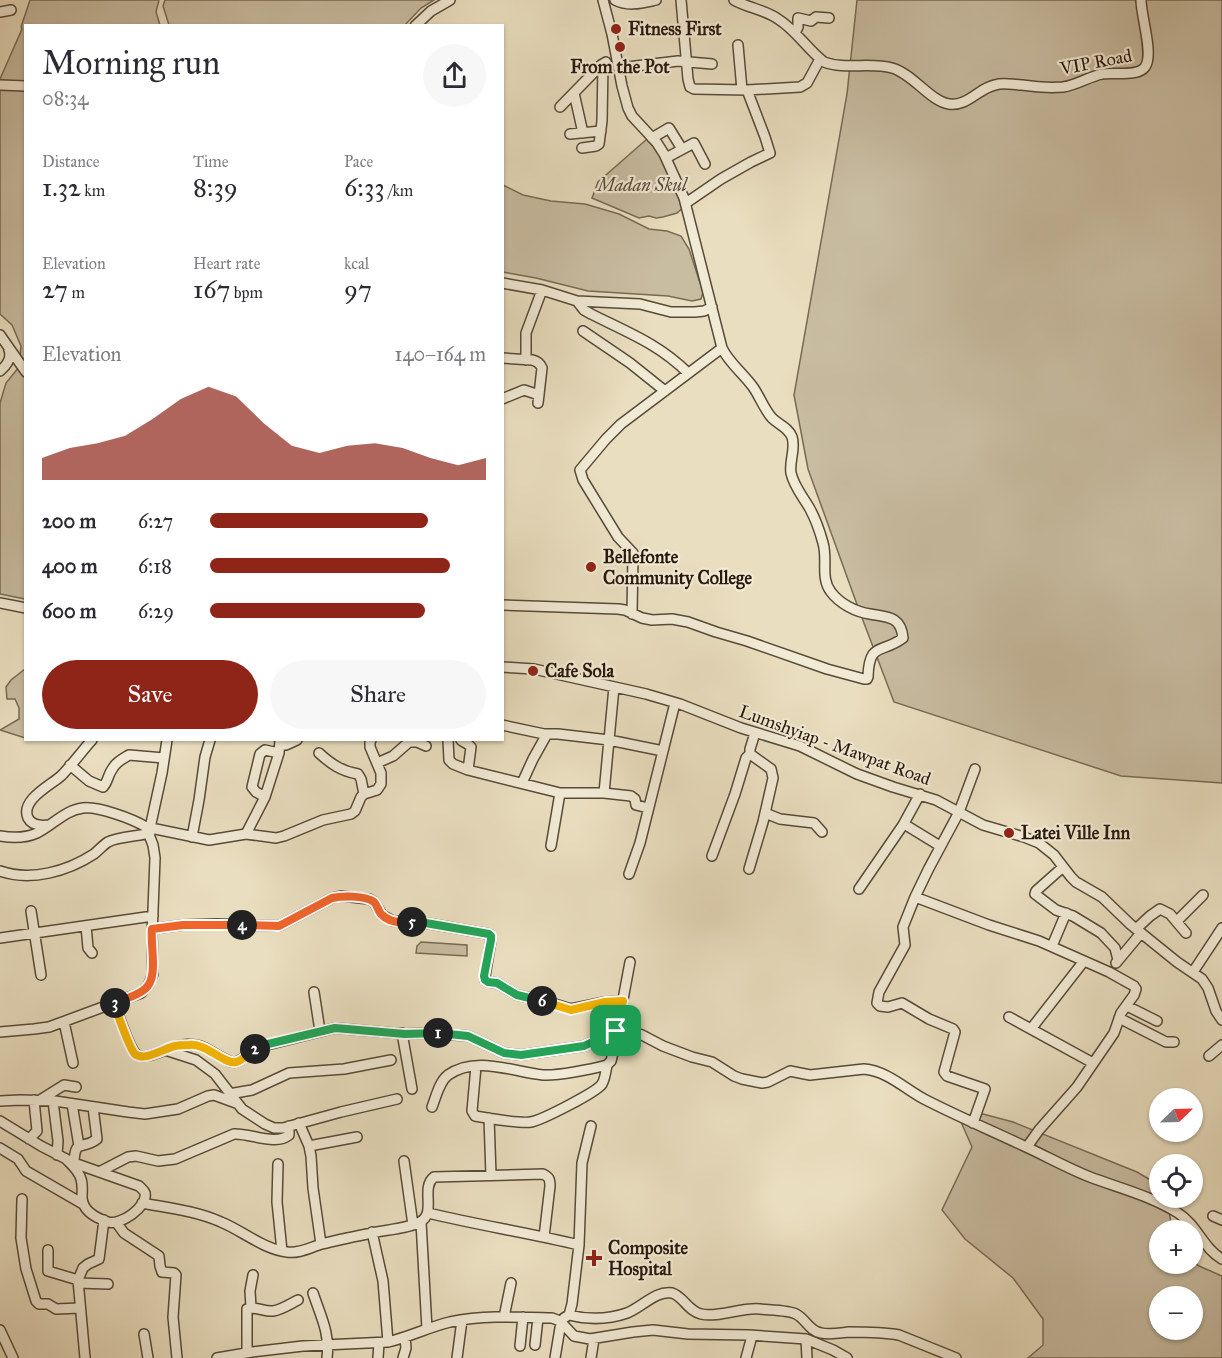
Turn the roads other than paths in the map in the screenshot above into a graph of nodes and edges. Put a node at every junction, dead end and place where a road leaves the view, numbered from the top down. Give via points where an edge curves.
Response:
1 (450, 0) edge
2 (603, 0) edge
3 (615, 0) edge
4 (656, 0) edge
5 (681, 0) edge
6 (734, 0) edge
7 (1141, 0) edge
8 (11, 10) dead end
9 (0, 12) edge
10 (829, 18) dead end
11 (417, 24) edge
12 (795, 33) junction
13 (738, 45) dead end
14 (820, 59) junction
15 (686, 61) junction
16 (603, 64) junction
17 (712, 64) dead end
18 (618, 65) junction
19 (0, 85) edge
20 (24, 86) edge
21 (744, 90) junction
22 (574, 93) junction
23 (560, 107) dead end
24 (601, 131) junction
25 (583, 133) junction
26 (570, 134) dead end
27 (652, 138) junction
28 (582, 148) dead end
29 (682, 149) junction
30 (666, 158) junction
31 (705, 164) dead end
32 (686, 203) junction
33 (504, 283) edge
34 (542, 290) junction
35 (577, 301) junction
36 (712, 307) junction
37 (583, 331) dead end
38 (0, 336) edge
39 (8, 348) junction
40 (722, 348) junction
41 (504, 358) edge
42 (526, 360) junction
43 (24, 369) edge
44 (0, 371) edge
45 (688, 373) junction
46 (665, 391) junction
47 (504, 398) edge
48 (0, 603) edge
49 (504, 605) edge
50 (24, 608) edge
51 (632, 614) junction
52 (504, 667) edge
53 (614, 687) junction
54 (675, 703) junction
55 (504, 725) edge
56 (755, 733) junction
57 (547, 734) junction
58 (609, 740) junction
59 (91, 741) edge
60 (167, 741) edge
61 (210, 741) edge
62 (295, 741) edge
63 (448, 741) edge
64 (462, 741) edge
65 (369, 742) edge
66 (280, 746) edge
67 (426, 746) dead end
68 (663, 751) junction
69 (319, 753) dead end
70 (750, 754) junction
71 (164, 758) junction
72 (377, 763) junction
73 (70, 765) junction
74 (975, 769) dead end
75 (468, 770) junction
76 (522, 783) junction
77 (560, 793) junction
78 (604, 793) junction
79 (364, 794) junction
80 (920, 794) junction
81 (265, 797) junction
82 (648, 808) junction
83 (959, 812) junction
84 (765, 813) junction
85 (904, 824) junction
86 (49, 825) junction
87 (145, 832) junction
88 (822, 832) dead end
89 (246, 834) junction
90 (0, 836) edge
91 (192, 837) junction
92 (551, 846) dead end
93 (940, 846) junction
94 (712, 856) dead end
95 (1063, 867) junction
96 (749, 869) dead end
97 (0, 871) edge
98 (629, 874) dead end
99 (859, 890) dead end
100 (1203, 895) dead end
101 (915, 897) junction
102 (31, 911) dead end
103 (1066, 913) junction
104 (153, 916) junction
105 (1177, 921) junction
106 (86, 926) junction
107 (1222, 928) edge
108 (152, 929) junction
109 (1138, 931) junction
110 (1186, 933) dead end
111 (35, 934) junction
112 (0, 938) edge
113 (1052, 946) junction
114 (92, 953) dead end
115 (1118, 960) junction
116 (1084, 961) junction
117 (630, 962) dead end
118 (1109, 972) junction
119 (1193, 972) junction
120 (41, 975) dead end
121 (314, 993) dead end
122 (623, 1001) junction
123 (114, 1003) junction
124 (1127, 1006) junction
125 (1009, 1017) dead end
126 (1119, 1018) junction
127 (1222, 1020) edge
128 (64, 1022) junction
129 (1157, 1022) dead end
130 (1031, 1029) junction
131 (320, 1031) junction
132 (616, 1031) junction
133 (0, 1032) edge
134 (402, 1033) junction
135 (1174, 1042) dead end
136 (1222, 1045) edge
137 (165, 1050) junction
138 (1209, 1056) dead end
139 (391, 1060) dead end
140 (73, 1063) dead end
141 (1093, 1063) junction
142 (607, 1065) junction
143 (476, 1066) junction
144 (76, 1087) dead end
145 (412, 1089) dead end
146 (229, 1094) junction
147 (397, 1099) dead end
148 (37, 1100) junction
149 (0, 1101) edge
150 (53, 1101) junction
151 (236, 1102) junction
152 (72, 1104) junction
153 (93, 1107) junction
154 (432, 1107) dead end
155 (489, 1118) junction
156 (0, 1121) edge
157 (299, 1123) junction
158 (973, 1123) junction
159 (289, 1126) junction
160 (591, 1126) dead end
161 (357, 1137) dead end
162 (29, 1139) junction
163 (79, 1146) junction
164 (309, 1146) junction
165 (1027, 1147) junction
166 (0, 1148) edge
167 (57, 1155) junction
168 (71, 1161) junction
169 (404, 1161) dead end
170 (278, 1164) dead end
171 (99, 1172) junction
172 (491, 1175) junction
173 (22, 1199) dead end
174 (142, 1203) junction
175 (83, 1204) junction
176 (428, 1213) junction
177 (104, 1220) junction
178 (116, 1222) junction
179 (417, 1223) junction
180 (372, 1232) junction
181 (544, 1237) junction
182 (321, 1244) junction
183 (579, 1245) junction
184 (48, 1250) dead end
185 (282, 1251) junction
186 (1222, 1259) edge
187 (253, 1275) dead end
188 (78, 1282) junction
189 (511, 1283) dead end
190 (108, 1284) dead end
191 (313, 1293) dead end
192 (298, 1300) dead end
193 (251, 1307) junction
194 (80, 1308) junction
195 (569, 1315) junction
196 (504, 1317) junction
197 (523, 1317) junction
198 (538, 1318) junction
199 (462, 1320) junction
200 (561, 1322) junction
201 (427, 1329) junction
202 (0, 1330) edge
203 (144, 1334) dead end
204 (752, 1336) junction
205 (405, 1337) junction
206 (594, 1339) junction
207 (806, 1340) junction
208 (383, 1342) junction
209 (329, 1344) junction
210 (534, 1345) dead end
211 (520, 1346) dead end
212 (244, 1355) edge
213 (13, 1358) edge
214 (85, 1358) edge
215 (147, 1358) edge
216 (177, 1358) edge
217 (217, 1358) edge
218 (327, 1358) edge
219 (378, 1358) edge
220 (403, 1358) edge
221 (457, 1358) edge
222 (555, 1358) edge
223 (591, 1358) edge
224 (746, 1358) edge
225 (807, 1358) edge
226 (847, 1358) edge
227 (956, 1358) edge

1 - 11 street
2 - 18 street
3 - 4 street via 627,4
5 - 15 street
6 - 12 street via 774,16
7 - 14 street, VIP Road via 1149,56 1146,66 1134,73 1103,74 1072,86 998,84 949,104 892,68 832,64
8 - 9 street
10 - 12 street via 798,18
12 - 14 street
13 - 21 street
14 - 21 street via 803,86
15 - 17 street
15 - 18 street
15 - 21 street via 690,87 694,89
16 - 18 street
16 - 22 street
16 - 24 street
18 - 27 street via 632,116
19 - 20 street
21 - 32 street via 770,153
22 - 23 street
22 - 25 street
24 - 25 street
24 - 28 street via 598,146
25 - 26 street
27 - 29 street via 669,128
27 - 30 street
29 - 30 street
29 - 31 street via 694,143
30 - 32 street
32 - 36 street
33 - 34 street
34 - 35 street
34 - 42 street via 526,333
35 - 36 street via 640,304 686,313
35 - 45 street via 584,310 669,355
36 - 40 street
37 - 46 street
38 - 39 street
39 - 43 street
39 - 44 street via 9,359
40 - 45 street
40 - 51 street via 769,414 790,433 791,475 824,544 825,577 831,592 851,608 890,618 903,630 903,638 874,653 868,677 864,679 688,622 652,620
41 - 42 street
42 - 47 street via 537,362 542,368 538,399 528,391
45 - 46 street
46 - 51 street via 621,424 580,470 618,537 633,553
48 - 50 street
49 - 51 street via 618,609
52 - 53 street, Lumshyiap - Mawpat Road via 529,668
53 - 54 street, Lumshyiap - Mawpat Road
53 - 58 street
54 - 56 street, Lumshyiap - Mawpat Road
54 - 68 street
55 - 57 street
56 - 70 street
56 - 80 street, Lumshyiap - Mawpat Road via 800,746 857,774
57 - 58 street
57 - 76 street
58 - 68 street
58 - 78 street
59 - 73 street
60 - 71 street
61 - 91 street
62 - 66 street
63 - 75 street via 449,760
64 - 75 street via 471,747
65 - 72 street
66 - 81 street
66 - 81 street via 260,754 252,787
67 - 72 street via 409,742
68 - 82 street
69 - 79 street via 342,771 358,774
70 - 84 street via 773,774
70 - 94 street
71 - 73 street via 129,755 115,765 103,787
71 - 87 street
72 - 79 street via 380,787
73 - 86 street via 27,807 33,823
74 - 83 street
75 - 76 street
76 - 77 street
77 - 78 street
77 - 92 street
78 - 82 street via 631,796 636,805
79 - 89 street via 351,814 323,820 284,836
80 - 83 street, Lumshyiap - Mawpat Road
80 - 85 street
81 - 89 street
82 - 98 street
83 - 93 street
83 - 95 street, Lumshyiap - Mawpat Road via 983,825 1040,843
84 - 88 street via 814,823
84 - 96 street
85 - 93 street
85 - 99 street
86 - 87 street via 86,808 132,820
86 - 90 street via 31,835
87 - 91 street
87 - 97 street via 109,841 91,856 51,873
87 - 104 street via 155,858
89 - 91 street via 209,840
93 - 101 street
95 - 103 street via 1035,893
95 - 109 street, Lumshyiap - Mawpat Road
100 - 105 street
101 - 113 street
101 - 158 street via 903,927 903,949 877,1003 882,1007 906,1004 955,1032 944,1072 985,1089
102 - 111 street
103 - 113 street
103 - 115 street via 1101,933 1115,948
104 - 106 street
104 - 108 street
105 - 109 street via 1158,909
105 - 110 street
106 - 111 street
106 - 114 street
107 - 119 street
108 - 122 street via 217,924 279,926 332,898 351,897 374,902 382,915 393,921 489,934 485,980 517,995 571,1010
108 - 123 street via 151,982 141,993
109 - 115 street
109 - 119 street, Lumshyiap - Mawpat Road
111 - 112 street
111 - 120 street
113 - 116 street
115 - 118 street
116 - 118 street
116 - 130 street
117 - 122 street
118 - 124 street via 1136,989
119 - 127 street, Lumshyiap - Mawpat Road via 1206,984
121 - 131 street
122 - 132 street
123 - 128 street
123 - 137 street via 135,1054 141,1057
124 - 126 street
124 - 129 street
125 - 130 street
126 - 135 street via 1166,1042
126 - 141 street via 1114,1033
128 - 133 street
128 - 140 street
130 - 141 street
131 - 134 street via 335,1028
131 - 137 street via 259,1047 235,1063 196,1044
132 - 134 street via 584,1046 521,1055 504,1053 468,1036
132 - 142 street
132 - 158 street via 636,1032 663,1046 712,1062 734,1076 762,1083 790,1071 810,1075 872,1070
134 - 145 street
136 - 138 street
137 - 146 street via 196,1059 215,1074
139 - 146 street via 289,1073 252,1090
141 - 165 street
142 - 143 street via 549,1075
142 - 155 street via 599,1087 536,1120
143 - 154 street via 446,1076
143 - 155 street via 472,1111 475,1116
144 - 148 street via 64,1085
146 - 151 street
147 - 157 street
148 - 149 street
148 - 150 street
148 - 162 street via 37,1131
150 - 152 street
150 - 167 street
151 - 153 street via 214,1095 146,1114
151 - 159 street via 265,1124 274,1128
152 - 153 street
152 - 163 street
153 - 163 street via 97,1139
155 - 172 street
156 - 162 street
157 - 159 street
157 - 164 street
158 - 165 street
159 - 171 street via 285,1139 234,1134 175,1159 128,1157
160 - 183 street via 582,1164
161 - 164 street
162 - 167 street
163 - 168 street
164 - 182 street
165 - 186 street via 1177,1212
166 - 175 street via 18,1159 26,1171
167 - 168 street
168 - 171 street
168 - 175 street via 82,1181
169 - 179 street
170 - 185 street
171 - 174 street via 139,1186 145,1195
172 - 176 street via 434,1177 429,1185
172 - 181 street via 543,1174 550,1179
173 - 194 street via 21,1238 36,1301 56,1309
174 - 178 street
174 - 185 street via 204,1215
175 - 177 street
176 - 179 street
176 - 181 street
177 - 178 street
177 - 188 street via 99,1259 83,1268
178 - 216 street via 124,1233 159,1256 162,1272 176,1275 173,1317
179 - 180 street
179 - 201 street
180 - 182 street
180 - 208 street via 383,1281
181 - 183 street
182 - 185 street via 297,1252
183 - 195 street
184 - 188 street via 48,1271
187 - 193 street
188 - 190 street
188 - 194 street
189 - 196 street
191 - 209 street
192 - 193 street via 270,1311
193 - 212 street via 247,1311
194 - 214 street
195 - 200 street
195 - 227 street via 604,1319 672,1293 699,1313 775,1310 797,1314 810,1328 822,1333 899,1335
196 - 197 street
196 - 199 street
197 - 198 street
197 - 211 street
198 - 200 street
198 - 210 street
199 - 201 street
199 - 221 street
200 - 206 street via 574,1336
200 - 222 street
201 - 205 street
202 - 213 street
203 - 215 street
204 - 206 street via 642,1331
204 - 207 street
204 - 224 street
205 - 208 street
205 - 220 street
206 - 223 street
207 - 225 street
207 - 226 street
208 - 209 street
208 - 219 street
209 - 212 street
209 - 218 street
212 - 217 street

